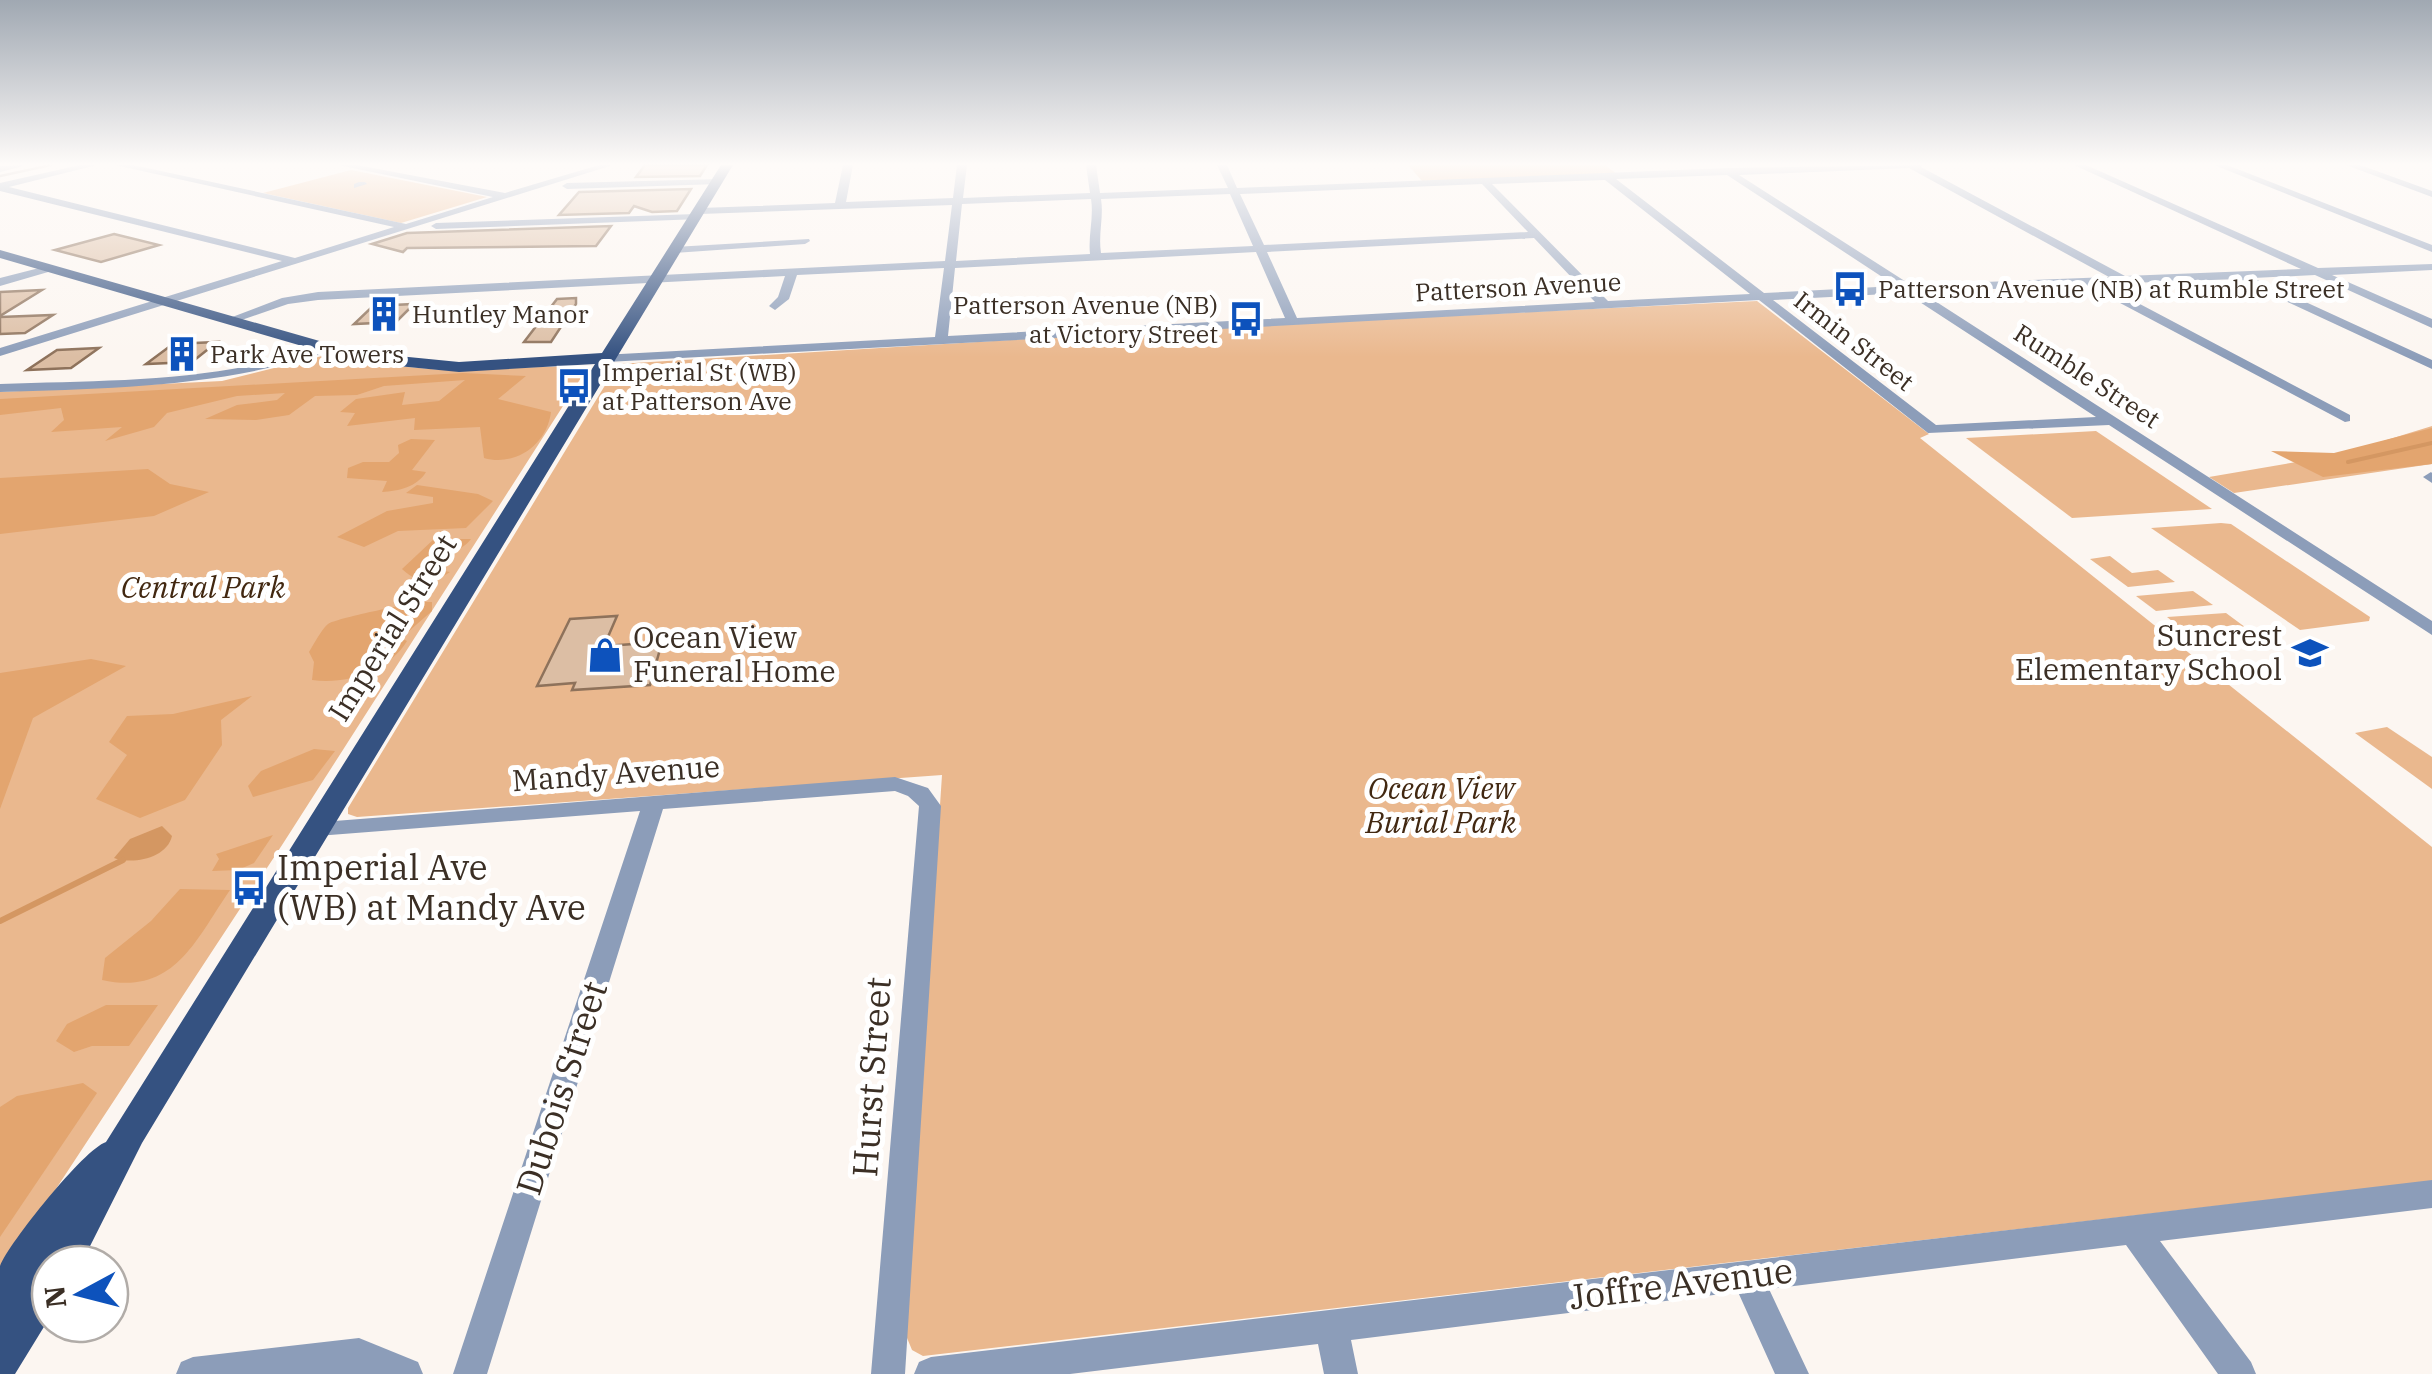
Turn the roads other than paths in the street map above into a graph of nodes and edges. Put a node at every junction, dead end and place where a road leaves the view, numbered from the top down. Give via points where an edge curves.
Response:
1 (168, 229) edge
2 (401, 229) edge
3 (688, 229) edge
4 (954, 229) edge
5 (1094, 229) edge
6 (1252, 229) edge
7 (1531, 229) edge
8 (1673, 229) edge
9 (1815, 229) edge
10 (2029, 229) edge
11 (2220, 229) edge
12 (2382, 229) edge
13 (1537, 235) junction
14 (804, 241) dead end
15 (1260, 247) junction
16 (2432, 249) edge
17 (674, 250) junction
18 (0, 254) edge
19 (1096, 256) junction
20 (296, 261) junction
21 (950, 265) junction
22 (2432, 267) edge
23 (51, 268) junction
24 (2315, 272) junction
25 (792, 274) junction
26 (2236, 275) junction
27 (2123, 280) junction
28 (0, 282) edge
29 (655, 282) junction
30 (2088, 282) junction
31 (1906, 289) junction
32 (1760, 298) junction
33 (166, 300) junction
34 (1606, 305) junction
35 (775, 306) dead end
36 (233, 319) junction
37 (1292, 320) junction
38 (2432, 324) edge
39 (941, 340) junction
40 (330, 346) junction
41 (0, 352) edge
42 (608, 358) junction
43 (2432, 365) edge
44 (0, 388) edge
45 (2345, 418) dead end
46 (2111, 421) junction
47 (2432, 628) edge
48 (918, 791) joint
49 (654, 802) junction
50 (317, 828) junction
51 (128, 1134) junction
52 (2432, 1194) edge
53 (2133, 1230) junction
54 (72, 1244) edge
55 (1747, 1276) junction
56 (0, 1302) edge
57 (30, 1312) edge
58 (1331, 1326) junction
59 (0, 1360) edge
60 (193, 1374) edge
61 (406, 1374) edge
62 (470, 1374) edge
63 (888, 1374) edge
64 (931, 1374) edge
65 (1341, 1374) edge
66 (1792, 1374) edge
67 (2238, 1374) edge

1 - 20 street
2 - 20 street
3 - 17 main road, Imperial Street
4 - 21 street
5 - 19 street
6 - 15 street
7 - 13 street
8 - 32 street, Irmin Street
9 - 31 street, Rumble Street
10 - 27 street
11 - 24 street
12 - 16 street
13 - 15 street
13 - 34 street
14 - 17 street
15 - 19 street
15 - 37 street
17 - 29 main road, Imperial Street
18 - 23 main road
19 - 21 street
20 - 33 street
21 - 25 street
21 - 39 street
22 - 24 street, Patterson Avenue
23 - 28 street
23 - 33 main road
24 - 26 street, Patterson Avenue
24 - 38 street
25 - 29 street
25 - 35 street
26 - 27 street, Patterson Avenue
26 - 43 street
27 - 30 street, Patterson Avenue
29 - 36 street via 318,296
29 - 42 main road, Imperial Street
30 - 31 street, Patterson Avenue
30 - 45 street
31 - 32 street, Patterson Avenue
31 - 46 street, Rumble Street
32 - 34 street, Patterson Avenue
32 - 46 street, Irmin Street via 1933,430
33 - 36 main road
33 - 41 street
34 - 37 street, Patterson Avenue
36 - 40 main road
37 - 39 street, Patterson Avenue
39 - 42 street, Patterson Avenue
40 - 42 main road via 357,357 443,366
40 - 44 street via 220,378
42 - 50 main road, Imperial Street
46 - 47 street, Rumble Street
48 - 49 street, Mandy Avenue via 895,784
48 - 63 street, Hurst Street via 930,806
49 - 50 street, Mandy Avenue
49 - 62 street, Dubois Street
50 - 51 main road, Imperial Street
51 - 54 main road, Imperial Street
51 - 56 main road, Imperial Street via 69,1201
52 - 53 street, Joffre Avenue
53 - 55 street, Joffre Avenue
53 - 67 street
55 - 58 street, Joffre Avenue
55 - 66 street
57 - 59 main road
58 - 64 street, Joffre Avenue
58 - 65 street
60 - 61 street via 359,1355

